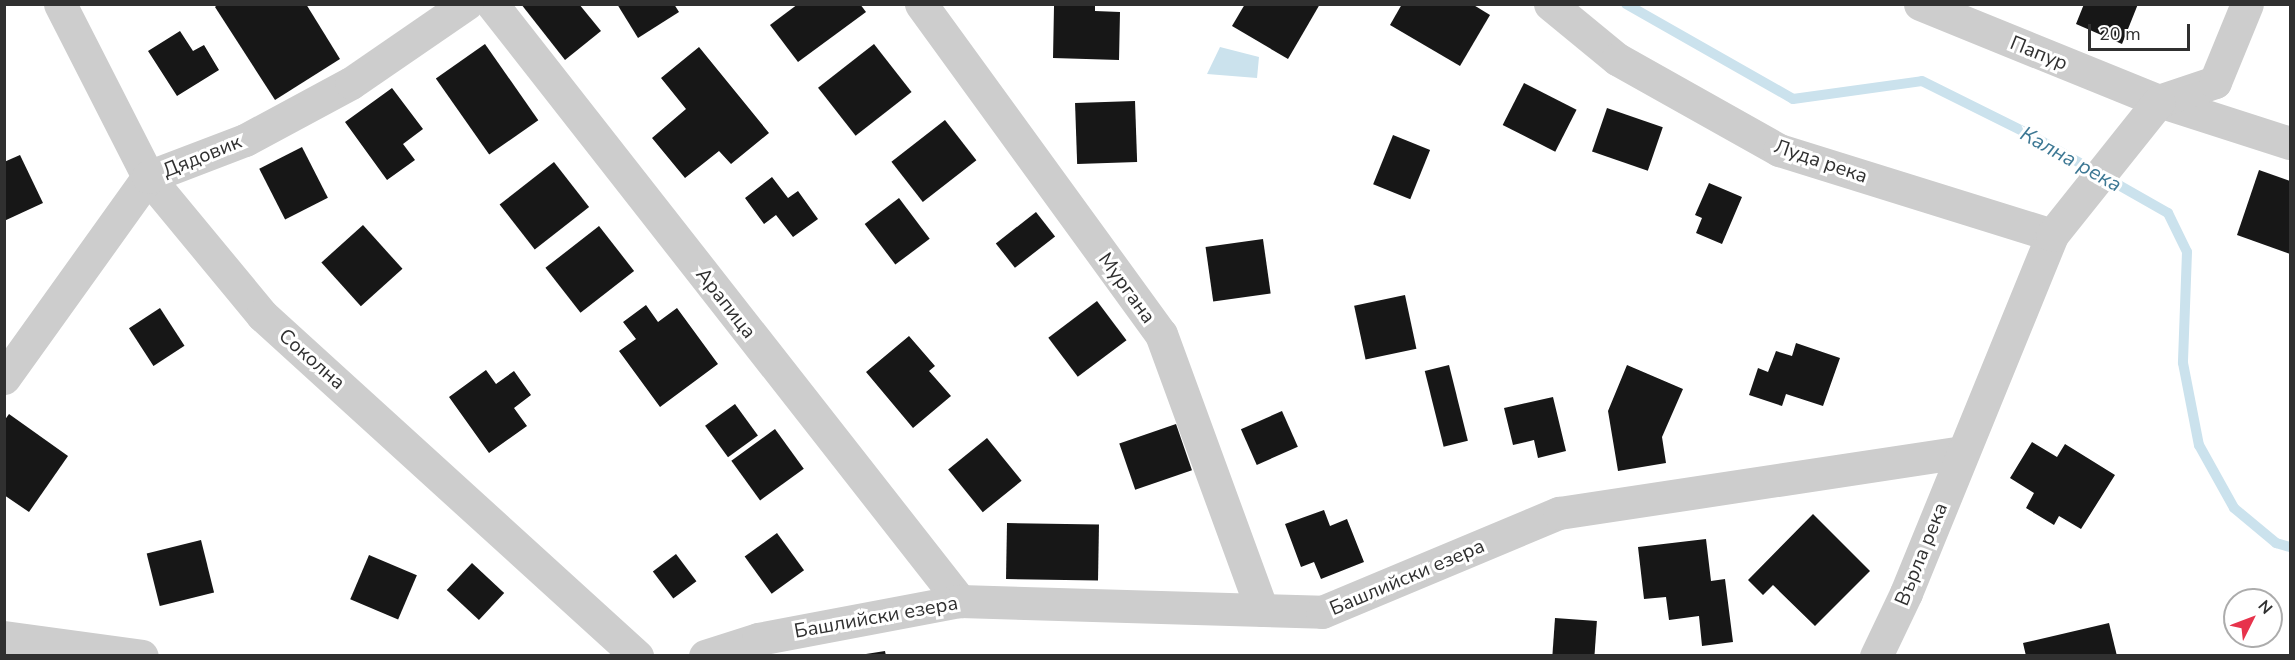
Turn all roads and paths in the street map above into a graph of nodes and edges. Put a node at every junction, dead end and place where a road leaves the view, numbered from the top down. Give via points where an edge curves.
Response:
1 (60, 4) edge
2 (465, 4) edge
3 (492, 4) edge
4 (921, 4) edge
5 (1550, 4) edge
6 (1920, 4) edge
7 (2247, 4) edge
8 (2159, 101) junction
9 (2290, 143) edge
10 (148, 177) junction
11 (2052, 235) junction
12 (4, 378) edge
13 (1962, 452) junction
14 (960, 601) junction
15 (1262, 610) junction
16 (4, 637) edge
17 (142, 656) edge
18 (638, 656) edge
19 (705, 656) edge
20 (1876, 656) edge

1 - 10 street, Соколна
2 - 10 street, Дядовик via 351,83 246,140
3 - 14 street, Арапица
4 - 15 street, Мургана via 1161,334
5 - 11 street, Луда река via 1617,59 1779,150
6 - 8 street, Папур
7 - 8 street via 2215,82
8 - 9 street, Папур
8 - 11 street
10 - 12 street, Дядовик
10 - 18 street, Соколна via 262,315
11 - 13 street, Върла река
13 - 15 street, Башлийски езера via 1559,513 1322,612
13 - 20 street, Върла река via 1906,593
14 - 15 street, Башлийски езера
14 - 19 street, Башлийски езера via 758,639
16 - 17 street

